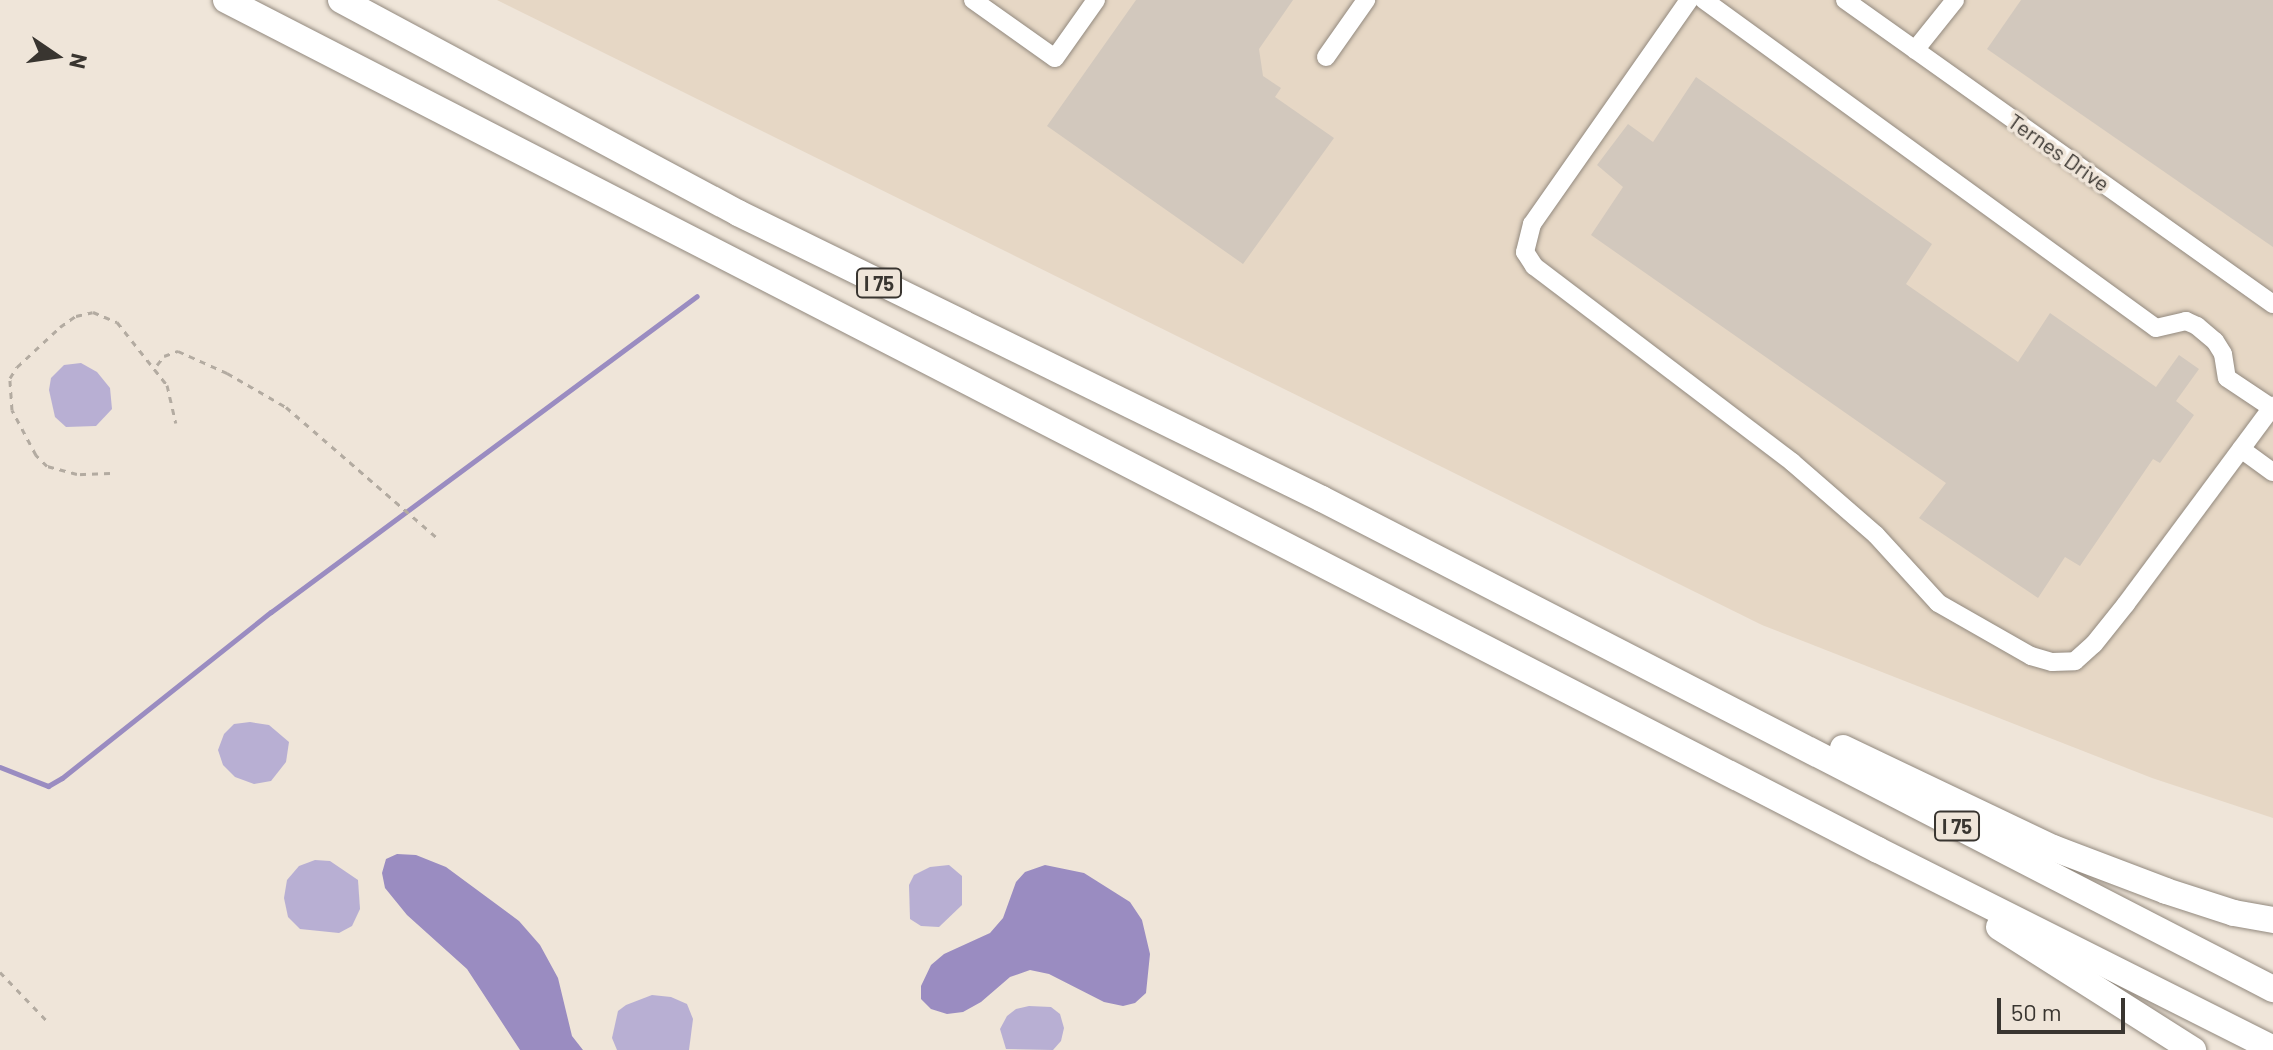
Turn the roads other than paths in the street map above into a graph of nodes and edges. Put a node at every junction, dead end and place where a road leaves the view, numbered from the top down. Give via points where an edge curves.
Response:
1 (226, 0) edge
2 (341, 0) edge
3 (973, 0) edge
4 (1096, 0) edge
5 (1366, 0) edge
6 (1689, 0) edge
7 (1704, 0) edge
8 (1845, 0) edge
9 (1955, 0) edge
10 (1915, 50) junction
11 (1326, 57) dead end
12 (2273, 304) edge
13 (2272, 407) edge
14 (2241, 449) junction
15 (2273, 472) edge
16 (1641, 663) junction
17 (1878, 850) junction
18 (2273, 920) edge
19 (2273, 989) edge
20 (2273, 1049) edge
21 (2193, 1050) edge

1 - 17 highway, I 75
2 - 16 highway, I 75 via 738,213 1322,499
3 - 4 street via 1055,58
5 - 11 street
6 - 14 street via 1532,224 1525,252 1534,266 1792,462 1876,535 1938,603 2031,656 2075,661 2118,614
7 - 13 street via 2156,328 2186,321 2197,326 2223,354 2227,378
8 - 10 street, Ternes Drive
9 - 10 street
10 - 12 street, Ternes Drive
13 - 14 street
14 - 15 street
16 - 18 highway via 1693,677 2053,848 2166,891
16 - 19 highway, I 75
17 - 20 highway, I 75
17 - 21 highway

